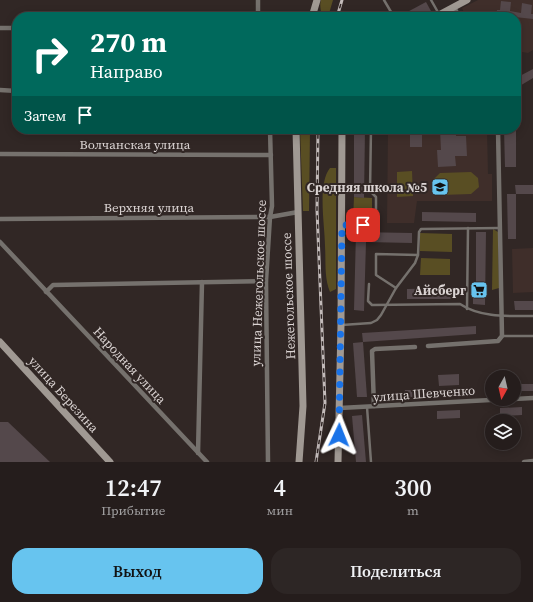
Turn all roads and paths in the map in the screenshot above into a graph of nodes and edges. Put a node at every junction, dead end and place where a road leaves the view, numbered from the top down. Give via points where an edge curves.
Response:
1 (258, 0) edge
2 (317, 0) edge
3 (384, 0) edge
4 (431, 0) edge
5 (467, 0) edge
6 (454, 7) junction
7 (258, 12) edge
8 (313, 12) edge
9 (391, 12) edge
10 (436, 12) edge
11 (445, 12) edge
12 (457, 12) edge
13 (0, 28) edge
14 (12, 28) edge
15 (0, 90) edge
16 (12, 91) edge
17 (270, 134) edge
18 (296, 134) edge
19 (342, 134) edge
20 (371, 134) edge
21 (498, 134) edge
22 (0, 154) edge
23 (271, 155) junction
24 (298, 212) junction
25 (270, 217) junction
26 (0, 219) edge
27 (342, 225) junction
28 (468, 228) junction
29 (500, 228) junction
30 (0, 242) edge
31 (418, 255) junction
32 (266, 281) junction
33 (202, 282) junction
34 (369, 284) dead end
35 (396, 288) junction
36 (46, 292) junction
37 (385, 305) junction
38 (468, 309) junction
39 (501, 316) junction
40 (533, 316) edge
41 (341, 325) junction
42 (502, 336) junction
43 (533, 336) edge
44 (0, 342) edge
45 (428, 346) dead end
46 (415, 347) dead end
47 (533, 398) edge
48 (521, 399) edge
49 (485, 400) edge
50 (374, 406) junction
51 (340, 408) junction
52 (367, 408) junction
53 (198, 453) junction
54 (533, 461) edge
55 (110, 462) edge
56 (207, 462) edge
57 (268, 462) edge
58 (299, 462) edge
59 (338, 462) edge
60 (371, 462) edge
61 (524, 462) edge

1 - 7 street
2 - 8 street
3 - 9 lane
4 - 10 lane
5 - 6 street
6 - 11 street
6 - 12 street
13 - 14 street
15 - 16 street
17 - 23 street, улица Нежегольское шоссе
18 - 24 street, Нежегольское шоссе
19 - 27 street
20 - 27 lane via 370,191 376,197 376,225
21 - 29 street
22 - 23 street, Волчанская улица
23 - 25 street, улица Нежегольское шоссе
24 - 25 street, Верхняя улица
24 - 58 street, Нежегольское шоссе via 303,406
25 - 26 street, Верхняя улица
25 - 32 street, улица Нежегольское шоссе
27 - 41 street
28 - 29 lane
28 - 31 lane via 421,229
28 - 38 lane
29 - 39 street
30 - 36 street, Народная улица
31 - 35 lane
31 - 35 lane via 376,254 376,275
32 - 33 street
32 - 57 street, улица Нежегольское шоссе
33 - 36 street via 53,285
33 - 53 street
34 - 37 lane via 369,304
35 - 37 lane
36 - 53 street, Народная улица
37 - 38 lane via 460,304
37 - 41 lane via 381,315 371,323
38 - 39 lane
39 - 40 lane
39 - 42 street
41 - 51 street
42 - 43 lane
42 - 45 street via 498,341
44 - 55 street, улица Березина
46 - 50 street via 372,351
47 - 48 street
49 - 50 street, улица Шевченко
50 - 52 street, улица Шевченко
51 - 52 street, улица Шевченко
51 - 59 street
52 - 60 lane
53 - 56 street, Народная улица
54 - 61 street

